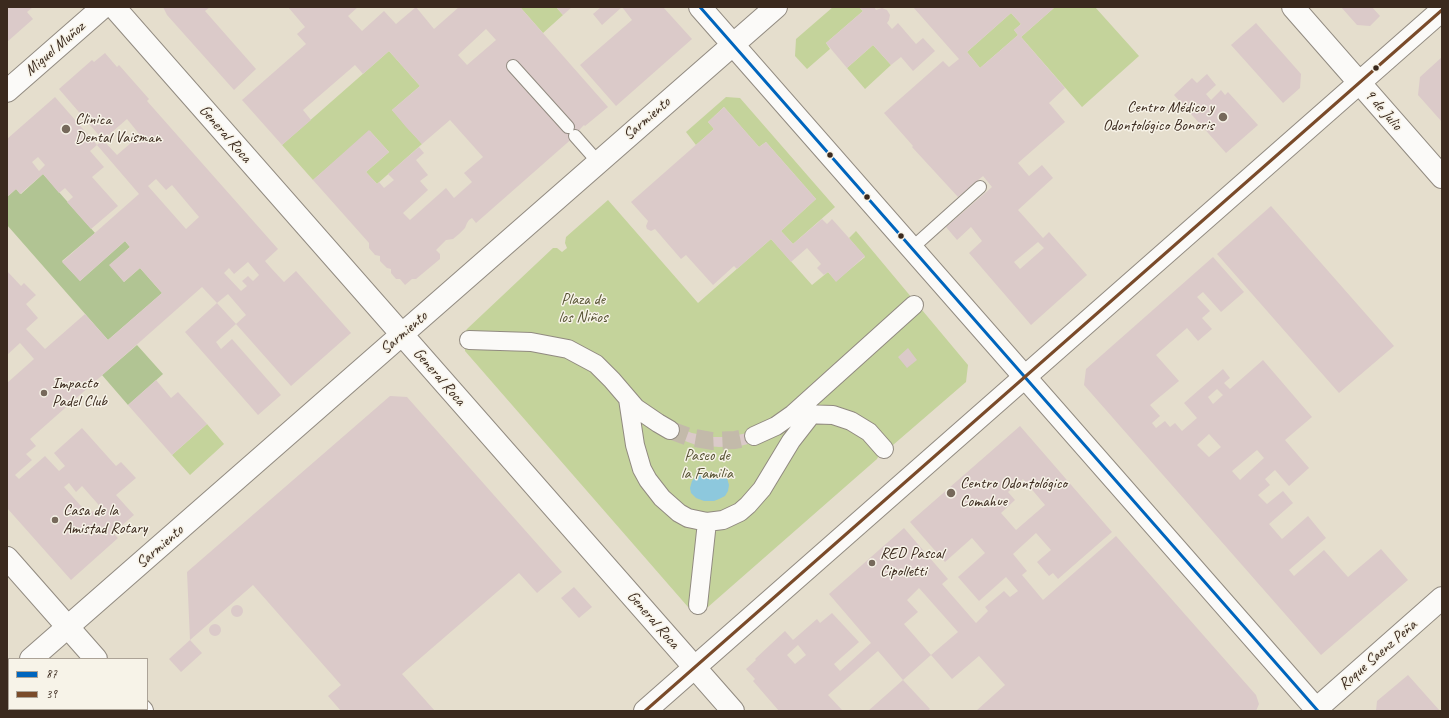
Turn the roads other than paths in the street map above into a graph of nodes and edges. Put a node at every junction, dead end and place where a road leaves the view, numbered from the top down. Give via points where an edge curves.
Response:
1 (103, 7) edge
2 (114, 7) edge
3 (700, 7) edge
4 (776, 7) edge
5 (1293, 7) edge
6 (1442, 10) edge
7 (733, 45) junction
8 (513, 66) dead end
9 (1359, 83) junction
10 (7, 91) edge
11 (598, 162) junction
12 (1442, 177) edge
13 (980, 187) dead end
14 (912, 248) junction
15 (914, 305) dead end
16 (402, 335) junction
17 (469, 340) dead end
18 (1025, 377) junction
19 (628, 399) junction
20 (793, 414) junction
21 (812, 414) junction
22 (670, 430) tunnel mouth
23 (754, 436) tunnel mouth
24 (884, 449) dead end
25 (707, 522) junction
26 (7, 558) edge
27 (1442, 598) edge
28 (698, 605) dead end
29 (68, 627) junction
30 (33, 658) edge
31 (95, 658) edge
32 (695, 668) junction
33 (1316, 710) edge
34 (646, 711) edge
35 (733, 711) edge

1 - 10 street, Miguel Muñoz
2 - 16 street, General Roca
3 - 7 street
4 - 7 street, Sarmiento
5 - 9 street, 9 de Julio
6 - 9 street
7 - 11 street, Sarmiento
7 - 14 street
8 - 11 lane
9 - 12 street, 9 de Julio
9 - 18 street
11 - 16 street, Sarmiento
13 - 14 lane
14 - 18 street
15 - 20 street
16 - 29 street, Sarmiento
16 - 32 street, General Roca
17 - 19 street via 531,342 568,349 600,368
18 - 32 street
18 - 33 street
19 - 22 street via 646,415
19 - 25 street via 635,445 648,480 662,498 679,513 688,518
20 - 21 street
20 - 23 street via 776,426
21 - 24 street via 833,415 851,421 869,432
21 - 25 street via 791,441 762,489 748,505 723,520
25 - 28 street
26 - 29 street
27 - 33 street, Roque Saenz Peña
29 - 30 street, Sarmiento
29 - 31 street
32 - 34 street
32 - 35 street, General Roca

